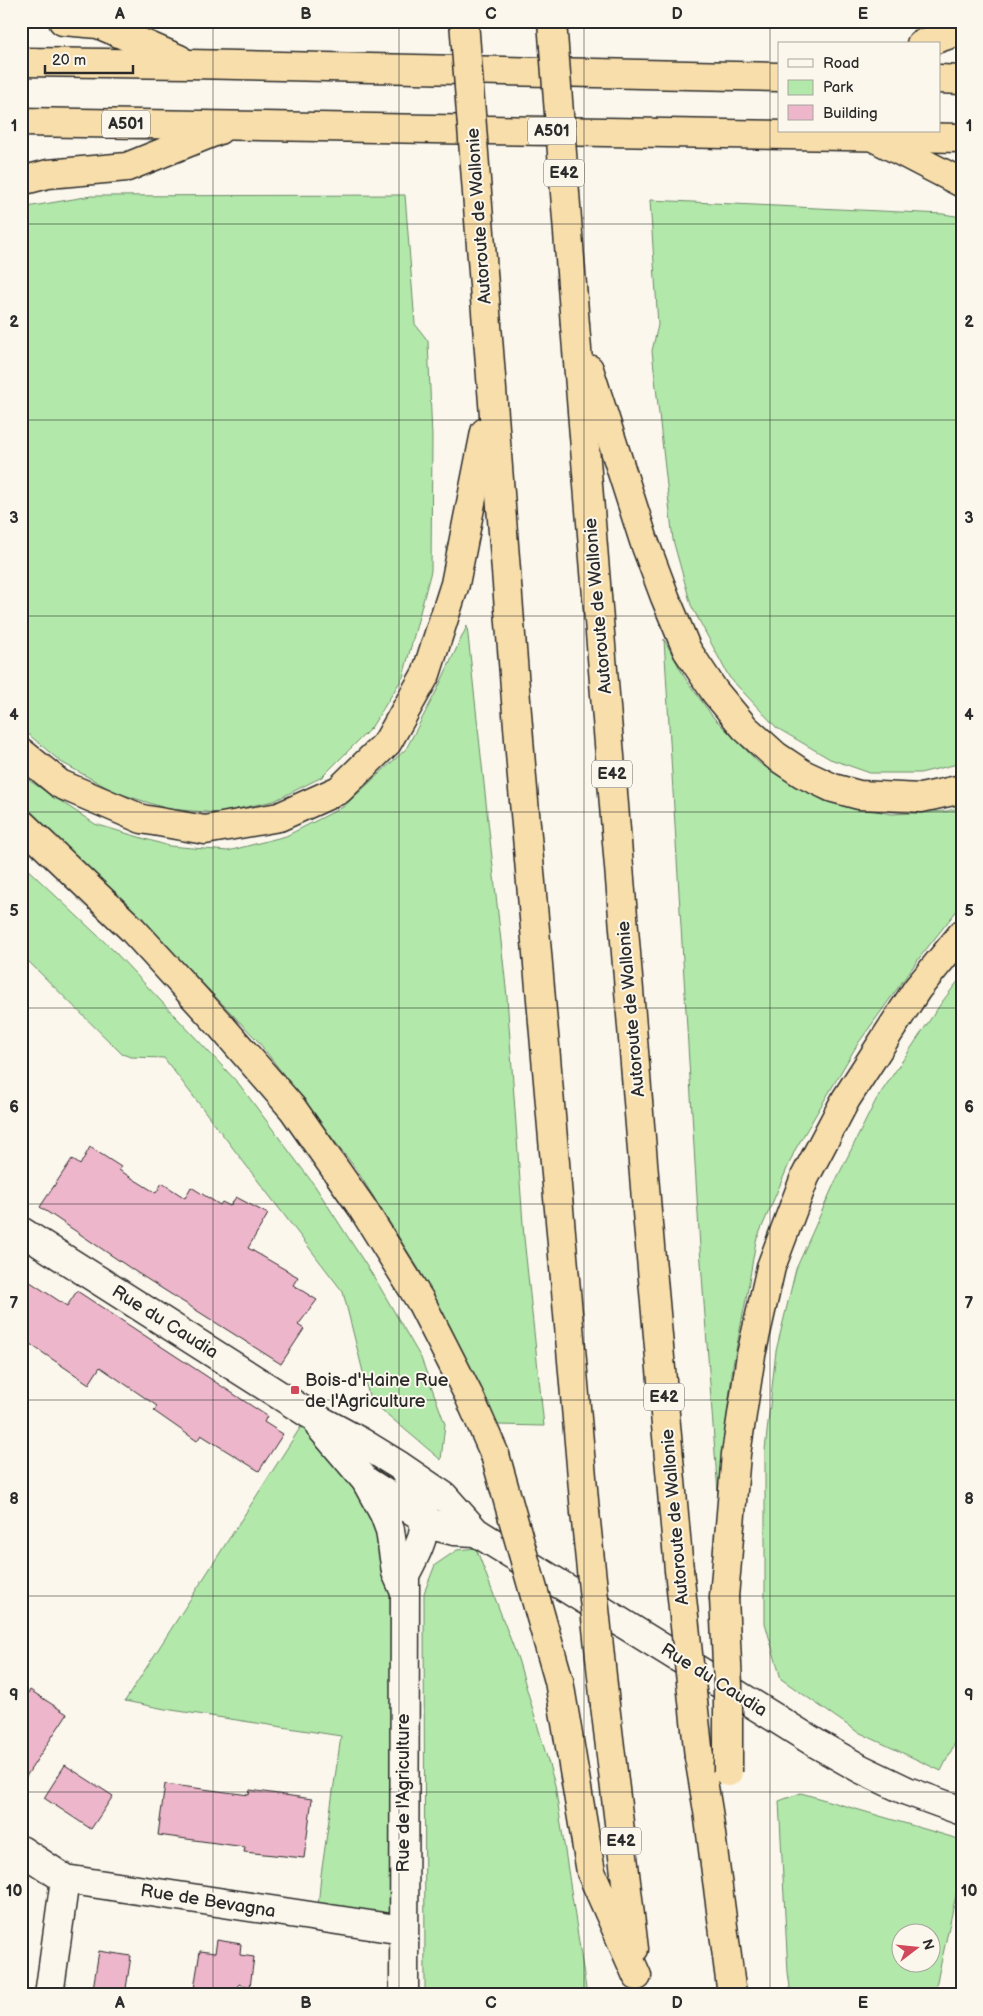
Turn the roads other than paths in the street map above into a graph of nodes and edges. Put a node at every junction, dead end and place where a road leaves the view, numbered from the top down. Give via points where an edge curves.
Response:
1 (63, 21) edge
2 (464, 21) edge
3 (552, 21) edge
4 (962, 30) edge
5 (927, 42) edge
6 (21, 62) edge
7 (190, 64) junction
8 (778, 77) edge
9 (940, 79) edge
10 (962, 80) edge
11 (21, 122) edge
12 (231, 125) junction
13 (874, 137) junction
14 (962, 138) edge
15 (21, 181) edge
16 (962, 183) edge
17 (575, 325) junction
18 (492, 399) junction
19 (21, 752) edge
20 (962, 789) edge
21 (21, 823) edge
22 (962, 934) edge
23 (21, 1231) edge
24 (309, 1414) junction
25 (366, 1481) junction
26 (422, 1503) junction
27 (390, 1530) junction
28 (465, 1531) junction
29 (412, 1561) junction
30 (404, 1590) junction
31 (708, 1811) junction
32 (962, 1811) edge
33 (21, 1850) edge
34 (65, 1879) junction
35 (403, 1930) junction
36 (638, 1986) edge
37 (49, 1995) edge
38 (404, 1995) edge
39 (732, 1995) edge

1 - 7 highway via 98,24
2 - 18 highway, Autoroute de Wallonie / E42, bridge
3 - 17 highway, Autoroute de Wallonie / E42, bridge
4 - 5 highway
6 - 7 highway
7 - 8 highway
9 - 10 highway
11 - 12 highway, A501
12 - 13 highway, A501
12 - 15 highway via 126,167 48,174
13 - 14 highway, A501
13 - 16 highway
17 - 20 highway via 665,597 687,650 733,714 776,756 833,788 859,796 921,798
17 - 31 highway, Autoroute de Wallonie / E42, bridge via 648,1224 679,1570
18 - 19 highway via 455,584 426,674 387,744 338,790 278,817 206,830 142,820 60,784
18 - 36 highway, Autoroute de Wallonie / E42, bridge via 585,1512 604,1705
21 - 36 highway, bridge via 132,929 293,1109 361,1206 421,1302 495,1455 559,1681 591,1872
22 - 31 highway, bridge via 917,989 846,1098 805,1177 771,1267 751,1355 736,1454 724,1597 728,1772
23 - 24 street, Rue du Caudia
24 - 25 street, Rue du Caudia
24 - 26 street, Rue du Caudia via 400,1466
25 - 26 street, Rue du Caudia
25 - 27 street, Rue de l'Agriculture
26 - 27 street, Rue de l'Agriculture via 396,1508
26 - 28 street, Rue du Caudia
26 - 29 street, Rue de l'Agriculture via 424,1533
27 - 30 street, Rue de l'Agriculture via 396,1572
28 - 29 street, Rue de l'Agriculture via 437,1539
28 - 32 street, Rue du Caudia via 861,1769 907,1791
29 - 30 street, Rue de l'Agriculture via 405,1575
30 - 35 street, Rue de l'Agriculture
31 - 39 highway, Autoroute de Wallonie / E42
33 - 34 street, Rue de Bevagna
34 - 35 street, Rue de Bevagna
34 - 37 street
35 - 38 street, Rue de l'Agriculture

